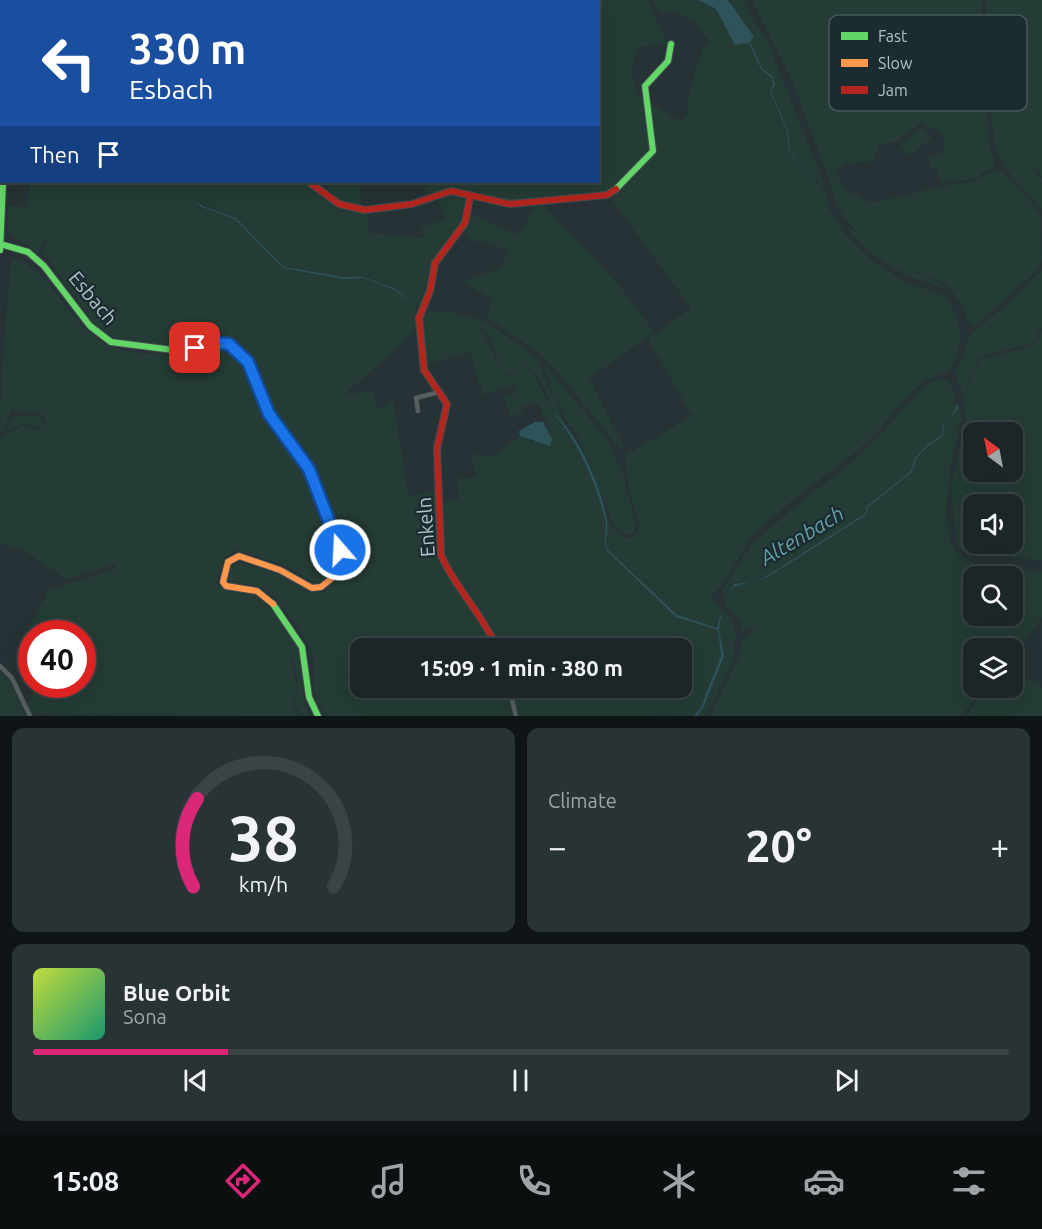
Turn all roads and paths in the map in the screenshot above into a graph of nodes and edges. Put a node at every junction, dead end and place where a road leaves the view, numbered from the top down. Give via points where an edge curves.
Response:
1 (671, 44) dead end
2 (3, 183) edge
3 (310, 183) edge
4 (470, 197) junction
5 (0, 244) edge
6 (0, 250) edge
7 (440, 392) junction
8 (418, 411) dead end
9 (493, 638) edge
10 (0, 666) edge
11 (512, 698) edge
12 (30, 716) edge
13 (318, 716) edge
14 (516, 716) edge

1 - 4 street via 668,61 645,86 653,151 616,189 601,197 510,204
2 - 5 street
3 - 4 street via 339,204 358,209 389,209 452,191
4 - 7 street, Enkeln via 464,225 435,263 430,291 419,318 424,370
5 - 6 street
5 - 13 street, Esbach via 28,252 44,266 90,326 111,342 173,350 223,343 248,362 269,414 312,475 335,534 340,560 334,575 316,588 239,556 228,562 223,582 230,588 263,595 298,638 308,661 308,698
7 - 8 street via 416,399
7 - 9 street, Enkeln via 447,404 437,448 441,555
10 - 12 street via 12,678
11 - 14 street

